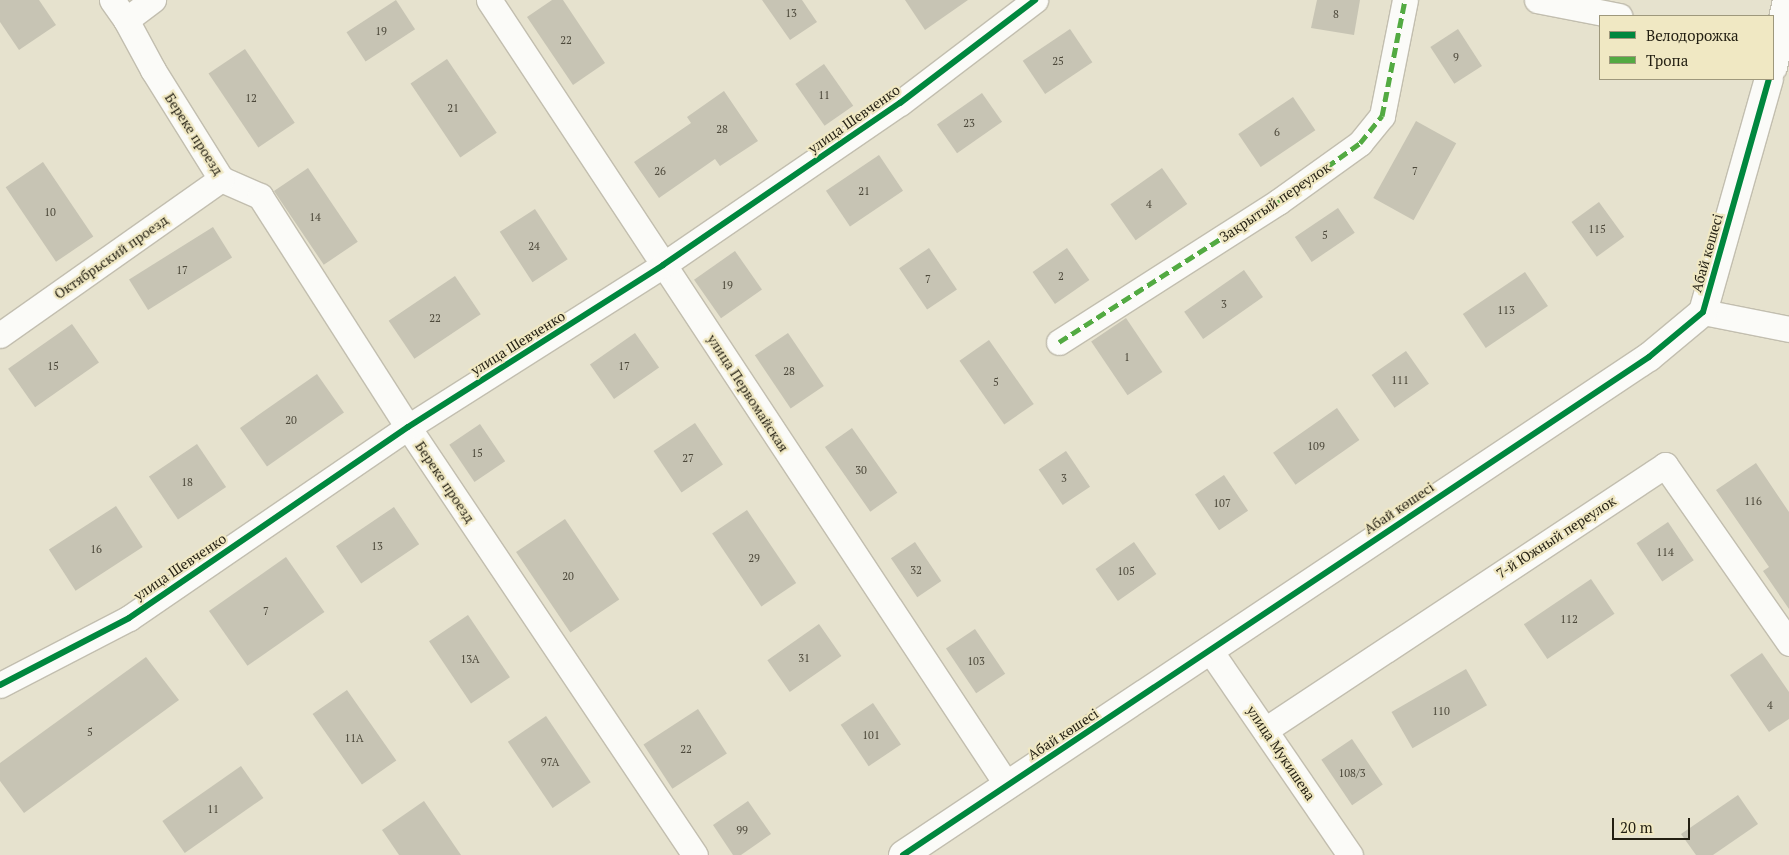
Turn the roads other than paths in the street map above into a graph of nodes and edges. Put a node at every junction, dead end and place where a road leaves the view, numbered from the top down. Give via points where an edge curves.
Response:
1 (153, 0) edge
2 (488, 0) edge
3 (1035, 0) edge
4 (1405, 0) edge
5 (1537, 0) edge
6 (1787, 0) edge
7 (119, 10) edge
8 (1613, 15) edge
9 (1775, 54) edge
10 (1770, 80) edge
11 (222, 178) junction
12 (663, 265) junction
13 (1703, 312) junction
14 (1789, 329) edge
15 (0, 335) edge
16 (1059, 342) dead end
17 (408, 427) junction
18 (1789, 643) edge
19 (1210, 652) junction
20 (0, 685) edge
21 (1265, 730) junction
22 (1007, 785) junction
23 (695, 855) edge
24 (904, 855) edge
25 (1350, 855) edge

1 - 7 street
2 - 12 street, улица Первомайская
3 - 12 street, улица Шевченко via 900,103
4 - 16 street, Закрытый переулок via 1382,116 1360,143 1278,202
5 - 8 street
6 - 9 street
7 - 11 street, Береке проезд via 152,70
10 - 13 street, Абай көшесі
11 - 15 street, Октябрьский проезд
11 - 17 street, Береке проезд via 260,196
12 - 17 street, улица Шевченко
12 - 22 street, улица Первомайская
13 - 14 street
13 - 19 street, Абай көшесі via 1648,357
17 - 20 street, улица Шевченко via 129,618
17 - 23 street, Береке проезд
18 - 21 street, 7-й Южный переулок via 1666,465
19 - 21 street, улица Мукишева
19 - 22 street, Абай көшесі
21 - 25 street, улица Мукишева
22 - 24 street, Абай көшесі

